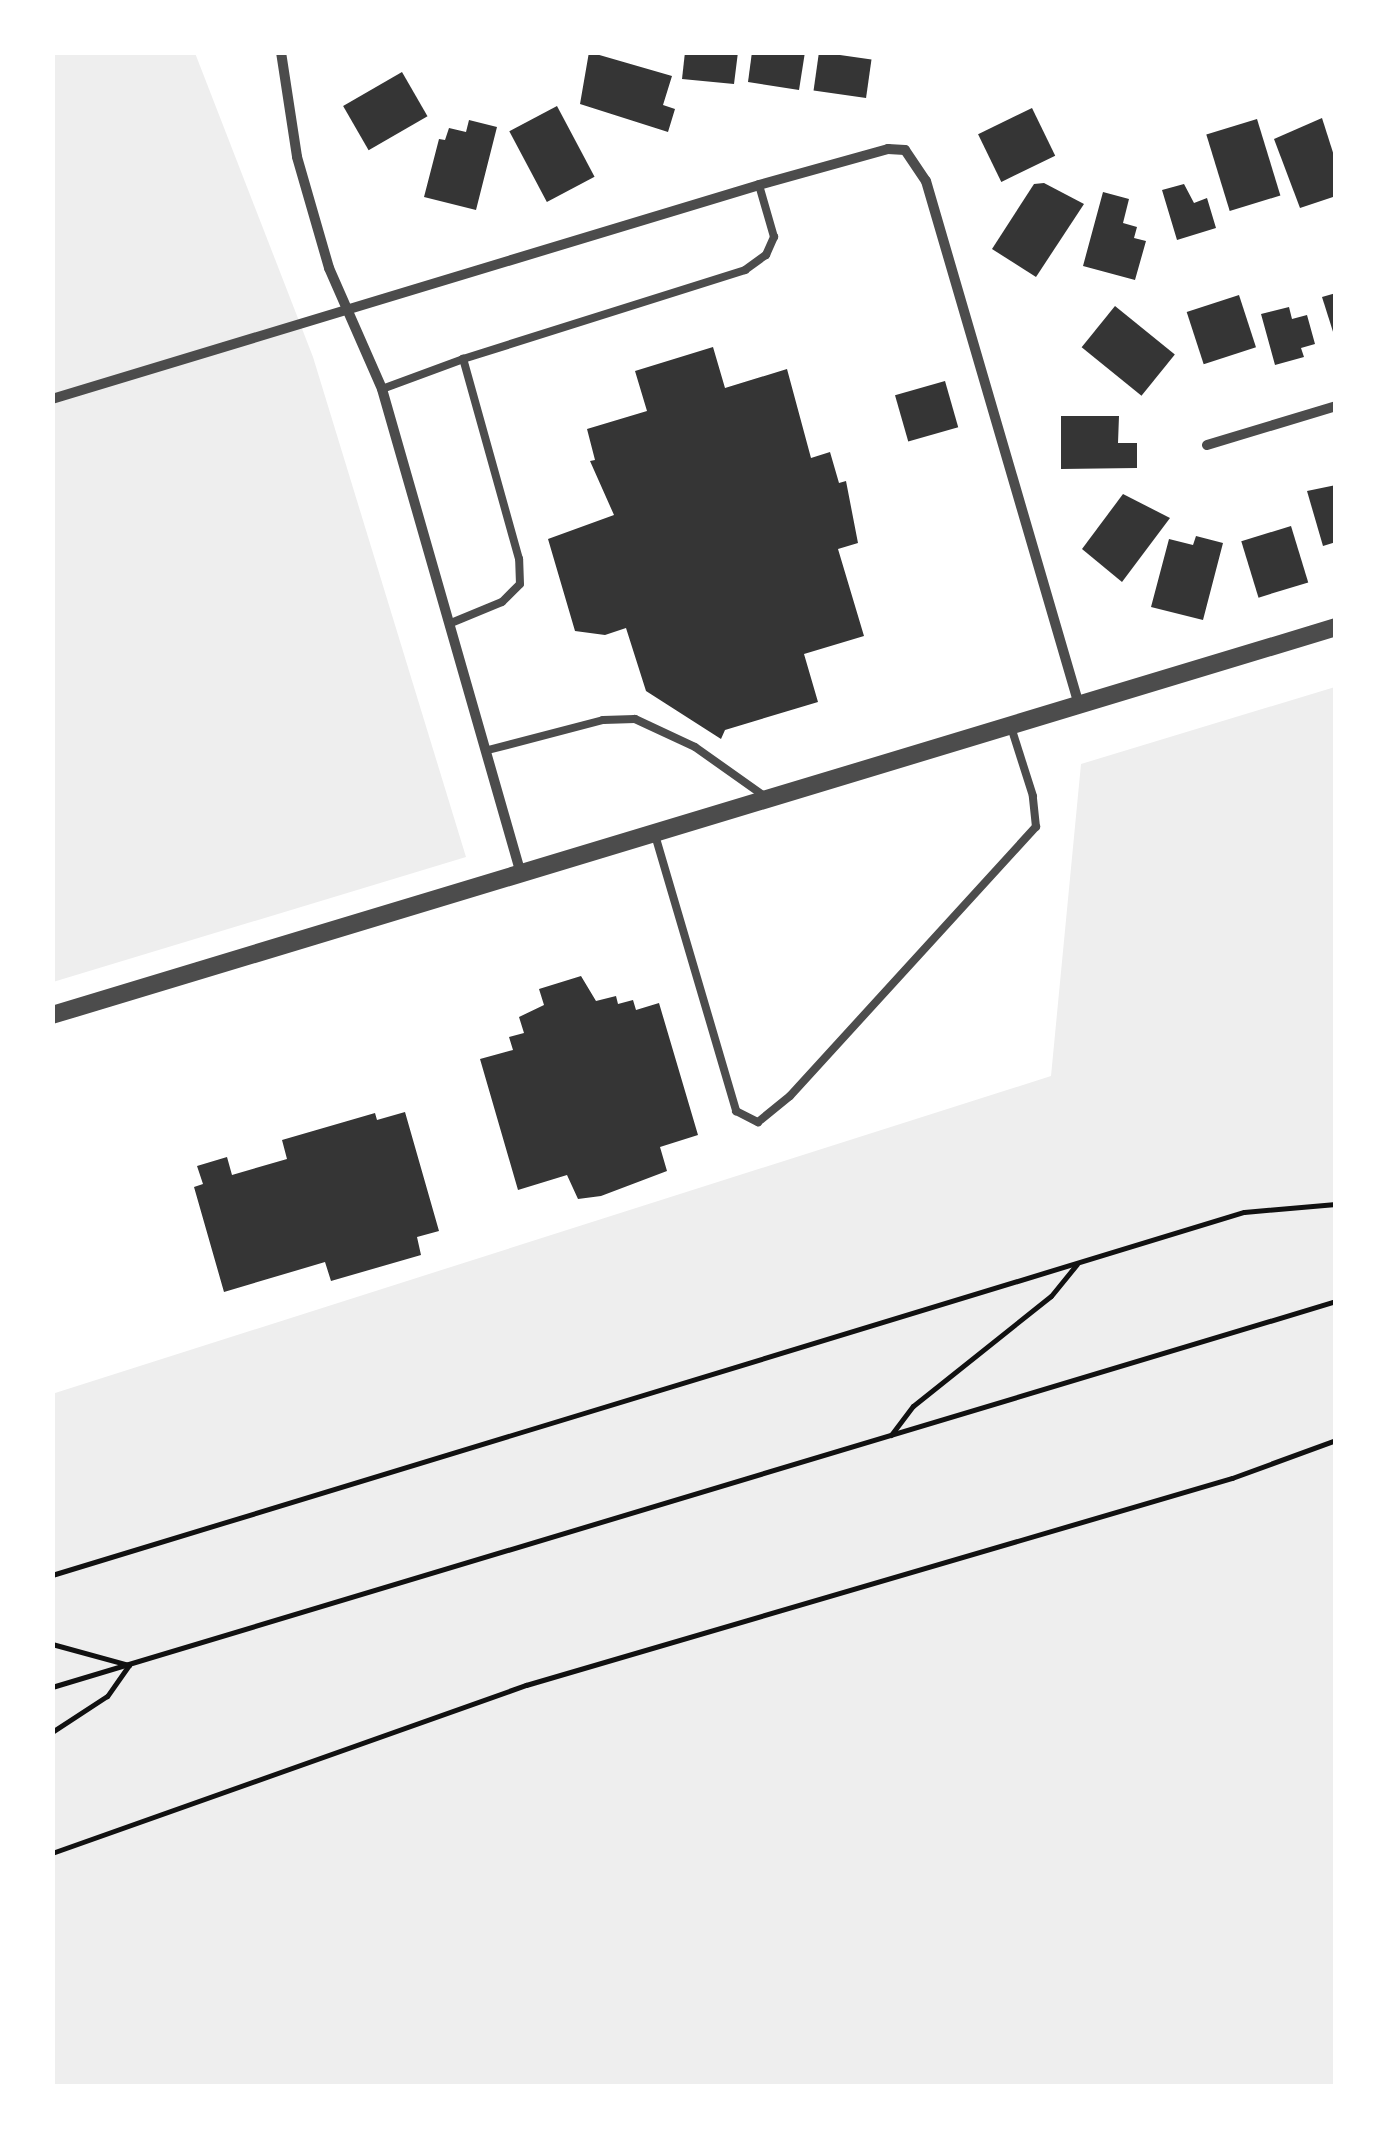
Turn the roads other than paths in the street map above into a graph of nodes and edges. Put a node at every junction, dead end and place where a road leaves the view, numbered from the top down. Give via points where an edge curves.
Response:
1 (281, 52) edge
2 (760, 185) junction
3 (348, 308) junction
4 (463, 359) junction
5 (382, 389) junction
6 (52, 398) edge
7 (1336, 406) edge
8 (1207, 445) dead end
9 (450, 623) junction
10 (1336, 626) edge
11 (1079, 705) junction
12 (1010, 726) junction
13 (488, 750) junction
14 (770, 800) junction
15 (655, 836) junction
16 (522, 877) junction
17 (52, 1015) edge

1 - 3 street via 297,157
2 - 3 street
2 - 4 lane via 774,237 766,256 745,270
2 - 11 street via 888,149 904,150 926,181
3 - 5 street
3 - 6 street
4 - 5 lane
4 - 9 lane via 519,558 520,584 502,602
5 - 9 street
7 - 8 street
9 - 13 street
10 - 11 street
11 - 12 street
12 - 14 street
12 - 15 lane via 1036,826 790,1096 758,1122 736,1111
13 - 14 lane via 603,720 635,719 694,746
13 - 16 street
14 - 15 street
15 - 16 street
16 - 17 street

